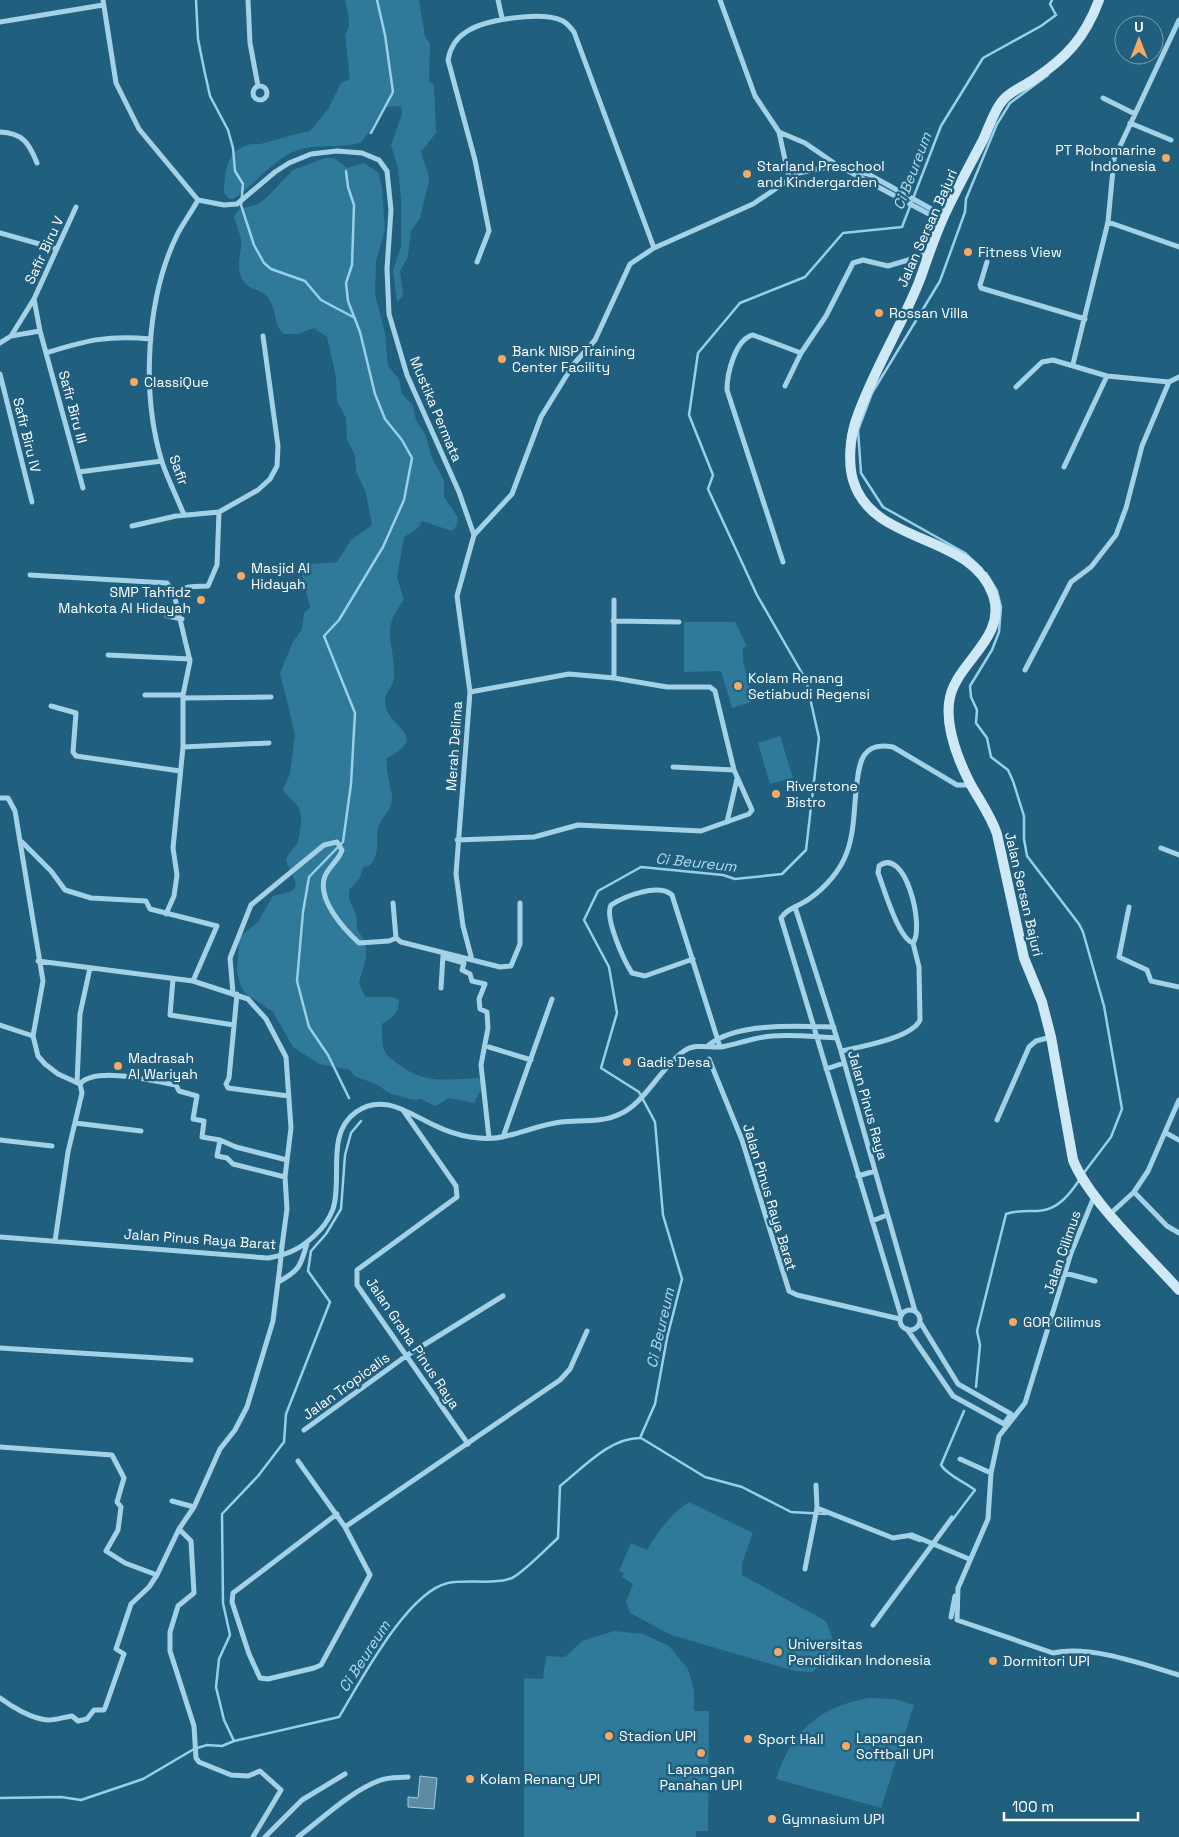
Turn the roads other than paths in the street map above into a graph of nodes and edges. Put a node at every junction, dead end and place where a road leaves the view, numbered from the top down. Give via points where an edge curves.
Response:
1 (248, 0) edge
2 (498, 0) edge
3 (720, 0) edge
4 (1099, 0) edge
5 (103, 2) edge
6 (502, 18) junction
7 (1179, 20) edge
8 (0, 22) edge
9 (258, 86) dead end
10 (1103, 98) dead end
11 (1135, 114) junction
12 (1130, 123) junction
13 (0, 132) edge
14 (779, 132) junction
15 (1171, 140) dead end
16 (37, 163) dead end
17 (837, 165) junction
18 (789, 178) junction
19 (198, 200) junction
20 (76, 208) dead end
21 (943, 218) junction
22 (1108, 222) junction
23 (0, 233) edge
24 (1179, 247) edge
25 (57, 248) junction
26 (654, 248) junction
27 (928, 254) junction
28 (477, 262) dead end
29 (987, 262) dead end
30 (34, 299) junction
31 (1085, 320) junction
32 (40, 331) junction
33 (11, 336) junction
34 (263, 336) dead end
35 (151, 339) junction
36 (0, 343) edge
37 (46, 353) junction
38 (801, 353) junction
39 (1073, 364) junction
40 (0, 374) edge
41 (1107, 376) junction
42 (1179, 377) edge
43 (1169, 382) junction
44 (785, 386) dead end
45 (1016, 388) dead end
46 (162, 461) junction
47 (1064, 467) dead end
48 (79, 472) junction
49 (83, 488) dead end
50 (32, 502) dead end
51 (219, 512) junction
52 (184, 515) junction
53 (132, 526) dead end
54 (474, 535) junction
55 (783, 562) dead end
56 (30, 575) dead end
57 (174, 594) junction
58 (614, 600) dead end
59 (167, 616) dead end
60 (182, 620) junction
61 (613, 621) junction
62 (679, 622) dead end
63 (108, 655) dead end
64 (190, 659) junction
65 (1025, 670) dead end
66 (614, 678) junction
67 (470, 692) junction
68 (145, 695) dead end
69 (183, 696) junction
70 (271, 697) dead end
71 (51, 706) dead end
72 (269, 743) dead end
73 (183, 748) junction
74 (673, 767) dead end
75 (734, 770) junction
76 (180, 771) junction
77 (738, 778) junction
78 (971, 785) junction
79 (0, 798) edge
80 (727, 822) junction
81 (458, 840) junction
82 (22, 842) junction
83 (1161, 848) dead end
84 (1179, 854) edge
85 (393, 903) dead end
86 (520, 903) dead end
87 (795, 907) junction
88 (1129, 907) dead end
89 (166, 914) junction
90 (396, 938) junction
91 (913, 943) junction
92 (444, 955) junction
93 (472, 960) junction
94 (694, 960) junction
95 (38, 961) junction
96 (90, 968) junction
97 (173, 979) junction
98 (194, 980) junction
99 (1179, 987) edge
100 (441, 988) dead end
101 (235, 993) junction
102 (552, 999) dead end
103 (0, 1025) edge
104 (234, 1025) junction
105 (812, 1026) junction
106 (834, 1027) junction
107 (33, 1036) junction
108 (816, 1037) junction
109 (1051, 1037) junction
110 (836, 1038) junction
111 (717, 1039) junction
112 (709, 1045) junction
113 (489, 1047) dead end
114 (720, 1047) junction
115 (841, 1052) junction
116 (709, 1059) dead end
117 (531, 1060) junction
118 (844, 1063) junction
119 (826, 1069) junction
120 (78, 1084) junction
121 (289, 1096) junction
122 (1179, 1100) edge
123 (402, 1108) junction
124 (997, 1120) dead end
125 (75, 1123) junction
126 (141, 1132) dead end
127 (1166, 1133) junction
128 (503, 1137) junction
129 (489, 1138) junction
130 (0, 1140) edge
131 (220, 1140) junction
132 (1179, 1140) edge
133 (52, 1146) dead end
134 (287, 1160) junction
135 (875, 1171) junction
136 (285, 1176) junction
137 (858, 1176) junction
138 (1134, 1192) junction
139 (1095, 1197) junction
140 (1110, 1214) junction
141 (888, 1215) junction
142 (872, 1220) junction
143 (1179, 1232) edge
144 (0, 1237) edge
145 (55, 1240) junction
146 (307, 1243) junction
147 (1065, 1273) junction
148 (1095, 1281) dead end
149 (278, 1282) junction
150 (1179, 1290) edge
151 (503, 1296) dead end
152 (915, 1311) junction
153 (900, 1317) junction
154 (920, 1322) junction
155 (906, 1329) junction
156 (587, 1331) dead end
157 (0, 1348) edge
158 (406, 1356) junction
159 (191, 1360) dead end
160 (304, 1430) dead end
161 (468, 1444) junction
162 (0, 1447) edge
163 (960, 1459) dead end
164 (298, 1461) dead end
165 (991, 1473) junction
166 (816, 1484) dead end
167 (172, 1501) dead end
168 (194, 1507) junction
169 (817, 1508) junction
170 (337, 1514) junction
171 (952, 1518) dead end
172 (345, 1527) junction
173 (179, 1529) junction
174 (931, 1544) junction
175 (969, 1559) junction
176 (805, 1569) dead end
177 (157, 1575) junction
178 (958, 1588) junction
179 (951, 1617) dead end
180 (873, 1625) dead end
181 (1179, 1675) edge
182 (0, 1698) edge
183 (345, 1774) dead end
184 (408, 1777) dead end
185 (253, 1837) edge
186 (265, 1837) edge
187 (298, 1837) edge

1 - 9 street via 250,43
2 - 6 street
3 - 14 street via 755,96
4 - 21 main road, Jalan Sersan Bajuri via 1086,30 1061,61 1003,100
5 - 8 street
5 - 19 street via 116,83 139,129
6 - 26 street via 555,19 564,22 574,32
6 - 28 street via 466,32 454,42 448,60 475,160 489,231
7 - 11 street
10 - 11 street
11 - 12 street
12 - 15 street
12 - 22 street via 1114,159
13 - 16 street via 19,135 29,142
14 - 17 street via 804,143
14 - 18 street
17 - 18 street via 800,172
17 - 21 street
18 - 26 street via 753,204
19 - 35 street, Safir via 179,231 166,265
19 - 54 street, Mustika Permata via 237,204 275,172 311,154 362,153 379,160 387,172 391,210 387,269 389,314 407,375
20 - 25 street, Safir Biru V
21 - 27 main road, Jalan Sersan Bajuri
22 - 24 street
22 - 31 street
23 - 25 street
25 - 30 street, Safir Biru V
26 - 54 street via 627,267 595,340 572,364 541,417 515,490
27 - 38 street via 888,266 863,260 853,263 826,316
27 - 78 main road, Jalan Sersan Bajuri via 856,421 851,447 852,471 864,501 879,517 960,556 985,578 993,596 995,616 991,633 952,689 949,705 952,733
29 - 31 street via 981,288
30 - 32 street, Safir Biru V
30 - 33 street
31 - 39 street
32 - 33 street
32 - 37 street, Safir Biru III
33 - 36 street
34 - 51 street via 278,446 277,466 270,479 258,490
35 - 37 street via 90,339
35 - 46 street, Safir via 150,398
37 - 48 street, Safir Biru III
38 - 44 street
38 - 55 street via 749,336 738,348 727,382
39 - 41 street
39 - 45 street via 1053,360 1042,362
40 - 50 street, Safir Biru IV
41 - 43 street
41 - 47 street
42 - 43 street
43 - 65 street via 1142,446 1116,535 1091,567 1071,582
46 - 48 street
46 - 52 street, Safir
48 - 49 street, Safir Biru III
51 - 52 street
51 - 57 street via 217,565 213,578 208,586 188,587
52 - 53 street
54 - 67 street, Merah Delima via 457,596
56 - 57 street via 167,583
57 - 60 street
58 - 61 street
59 - 60 street
60 - 64 street via 182,633
61 - 62 street
61 - 66 street
63 - 64 street
64 - 69 street
66 - 67 street via 562,675
66 - 75 street via 667,687 712,688
67 - 81 street, Merah Delima
68 - 69 street
69 - 70 street
69 - 73 street
71 - 76 street via 76,713 73,752 76,756
72 - 73 street
73 - 76 street
74 - 75 street
75 - 77 street
76 - 89 street via 173,848 177,875 174,896
77 - 80 street
77 - 80 street via 752,811
78 - 87 street via 957,785 893,747 881,746 868,751 857,769 847,854 837,872 809,900
78 - 109 main road, Jalan Sersan Bajuri via 994,825 1024,958 1042,1002
79 - 82 street via 12,801
80 - 81 street via 701,831 578,825 534,837
81 - 93 street, Merah Delima via 457,893
82 - 89 street via 51,871 64,890 91,898 146,901 150,909
82 - 95 street
83 - 84 street
85 - 90 street
86 - 93 street via 520,944 511,966 500,967
87 - 105 street, Jalan Pinus Raya via 783,914 781,922
87 - 106 street, Jalan Pinus Raya
88 - 99 street via 1118,955 1147,970 1151,981
89 - 98 street via 218,926
90 - 92 street
90 - 101 street via 360,943 332,911 324,878 342,850 337,842 324,844 251,905 230,958
91 - 91 street via 900,932 878,873 883,863 894,863 905,877 917,919 918,933
91 - 115 street via 918,967 918,1023 896,1036
92 - 93 street
92 - 100 street
92 - 129 street via 464,963 462,970 470,974 472,981 485,984 479,999 480,1009 487,1012 488,1028 481,1065
94 - 94 street via 668,892 654,891 611,905 609,914 616,938 632,973 645,976
94 - 111 street
95 - 96 street
95 - 107 street via 43,981
96 - 97 street
96 - 120 street via 80,1014
97 - 98 street
97 - 104 street via 170,1015
98 - 101 street
101 - 104 street
101 - 121 street via 248,999 274,1031 286,1056
102 - 117 street
103 - 107 street
104 - 121 street via 228,1088
105 - 106 street, Jalan Pinus Raya Barat
105 - 108 street, Jalan Pinus Raya
105 - 111 street, Jalan Pinus Raya Barat via 755,1029
106 - 110 street, Jalan Pinus Raya
107 - 120 street via 38,1056 44,1064
108 - 110 street, Jalan Pinus Raya Barat
108 - 114 street, Jalan Pinus Raya Barat via 775,1035
108 - 119 street, Jalan Pinus Raya
109 - 124 street via 1036,1041 1029,1048
109 - 139 main road, Jalan Sersan Bajuri via 1073,1160
110 - 115 street, Jalan Pinus Raya
111 - 112 street, Jalan Pinus Raya Barat
111 - 114 street
112 - 114 street, Jalan Pinus Raya Barat
112 - 128 street, Jalan Pinus Raya Barat via 685,1050 628,1110 603,1120 559,1122
113 - 117 street
115 - 118 street, Jalan Pinus Raya
116 - 153 street, Jalan Pinus Raya Barat via 742,1140 789,1291
117 - 128 street
118 - 119 street
118 - 135 street, Jalan Pinus Raya
119 - 137 street, Jalan Pinus Raya
120 - 125 street via 82,1093
120 - 131 street via 103,1075 176,1085 179,1092 197,1096 193,1119 204,1121 202,1136
121 - 134 street via 291,1128
122 - 127 street
123 - 129 street, Jalan Pinus Raya Barat via 447,1131
123 - 146 street, Jalan Pinus Raya Barat via 372,1106 356,1112 347,1121 337,1149 334,1208 325,1226
123 - 158 street, Jalan Graha Pinus Raya via 457,1191 454,1201 356,1272 357,1285
125 - 126 street
125 - 145 street
127 - 132 street
127 - 138 street
128 - 129 street, Jalan Pinus Raya Barat
130 - 133 street
131 - 134 street
131 - 136 street via 217,1156 227,1158 233,1164
134 - 136 street
135 - 137 street
135 - 141 street, Jalan Pinus Raya
136 - 149 street, bridge via 287,1209
137 - 142 street, Jalan Pinus Raya
138 - 140 street
138 - 143 street via 1167,1226
139 - 140 main road, Jalan Sersan Bajuri
139 - 147 street, Jalan Cilimus
140 - 150 main road, Jalan Sersan Bajuri
141 - 142 street
141 - 152 street, Jalan Pinus Raya
142 - 153 street, Jalan Pinus Raya
144 - 145 street, Jalan Pinus Raya Barat
145 - 146 street, Jalan Pinus Raya Barat via 268,1258 288,1255
146 - 149 street via 301,1266
147 - 148 street
147 - 165 street, Jalan Cilimus via 1025,1404 999,1436
149 - 168 street via 273,1321 251,1398 235,1430 220,1449
151 - 158 street, Jalan Tropicalis
152 - 153 street via 905,1311
152 - 154 street, Jalan Pinus Raya
153 - 155 street, Jalan Pinus Raya
154 - 155 street via 915,1328
154 - 155 street, Jalan Pinus Raya via 958,1384 1011,1414 1004,1424 953,1396
156 - 161 street via 570,1369 560,1380
157 - 159 street
158 - 160 street, Jalan Tropicalis
158 - 161 street, Jalan Graha Pinus Raya
161 - 172 street
162 - 177 street via 112,1455 124,1478 117,1502 121,1507 118,1530 106,1551 125,1564
163 - 165 street
164 - 170 street
165 - 175 street, Jalan Cilimus via 988,1519
166 - 169 street
167 - 168 street
168 - 173 street
169 - 174 street via 893,1538 911,1535
169 - 176 street
170 - 172 street
170 - 172 street via 233,1592 231,1597 235,1610 260,1678 314,1668 325,1658 370,1575
171 - 174 street
173 - 177 street
173 - 185 street via 190,1539 194,1593 178,1606 172,1620 170,1651 194,1726 196,1758 231,1775 248,1776 260,1771 281,1790
174 - 175 street
174 - 180 street
175 - 178 street, Jalan Cilimus
177 - 182 street via 131,1604 116,1649 124,1654 104,1710 94,1710 84,1721 72,1716 48,1720 33,1716
178 - 179 street
178 - 181 street, Jalan Cilimus via 957,1619 960,1623 1053,1653 1068,1650 1089,1652
183 - 186 street via 302,1800
184 - 187 street via 376,1782 336,1806

